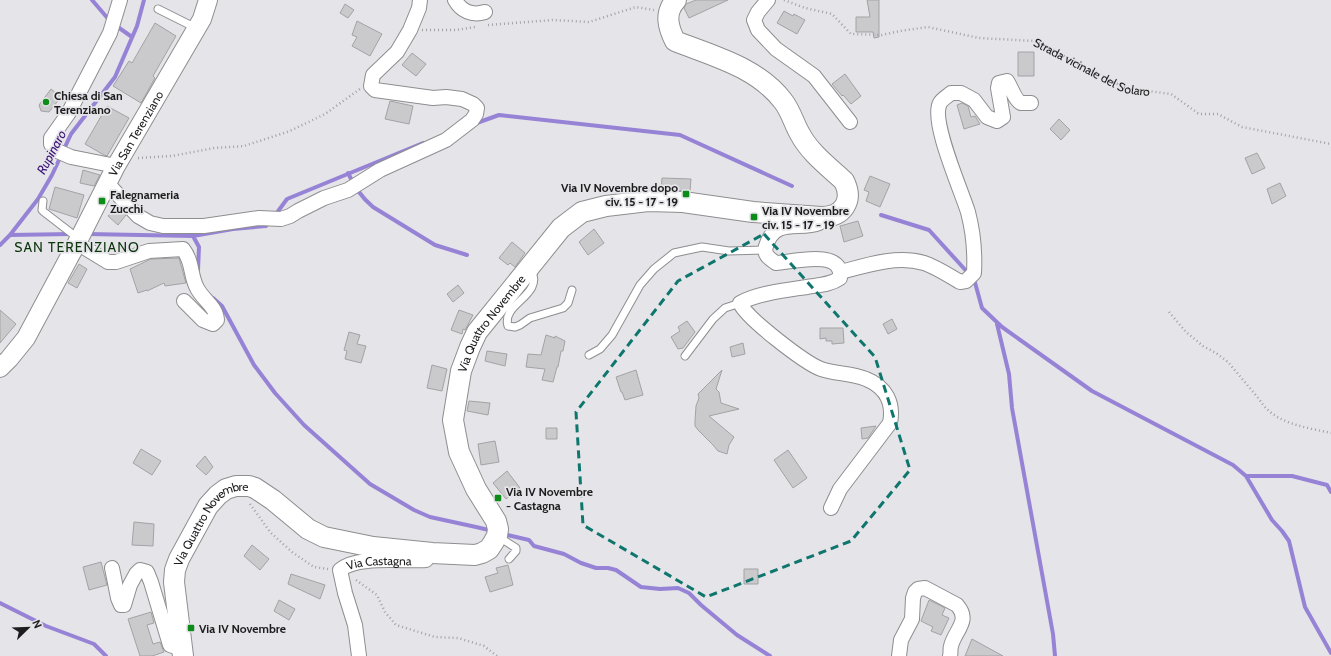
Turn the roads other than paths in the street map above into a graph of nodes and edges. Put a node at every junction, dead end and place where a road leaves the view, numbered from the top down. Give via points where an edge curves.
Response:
1 (120, 0) edge
2 (208, 0) edge
3 (420, 0) edge
4 (455, 0) edge
5 (676, 0) edge
6 (768, 0) edge
7 (158, 9) dead end
8 (485, 12) dead end
9 (196, 28) junction
10 (1031, 104) dead end
11 (850, 122) dead end
12 (116, 166) junction
13 (107, 183) junction
14 (43, 201) dead end
15 (825, 217) junction
16 (78, 241) junction
17 (764, 250) junction
18 (530, 267) junction
19 (841, 272) junction
20 (572, 290) dead end
21 (184, 300) dead end
22 (740, 304) junction
23 (589, 355) dead end
24 (685, 356) dead end
25 (0, 368) edge
26 (831, 508) dead end
27 (497, 530) junction
28 (432, 553) junction
29 (509, 559) dead end
30 (112, 568) dead end
31 (182, 652) edge
32 (360, 656) edge
33 (899, 656) edge
34 (950, 656) edge

1 - 12 street via 110,33 68,114 51,138 55,150 71,157
2 - 9 street, Via San Terenziano
3 - 13 street via 410,30 397,52 374,75 371,86 375,90 462,99 473,104 477,108 472,120 446,140 380,170 348,190 324,198 281,219 259,218 204,226 163,226 150,223 138,216
4 - 8 street via 469,13
5 - 15 main road, Via Quattro Novembre via 669,11 668,28 675,42 734,63 759,78 784,102 808,146 844,181 848,196 846,204 836,215
6 - 11 street via 754,20 758,30 776,49 814,76
7 - 9 lane
9 - 12 street, Via San Terenziano
10 - 19 street via 1020,102 1007,81 999,83 1003,117 997,121 987,117 974,100 961,93 951,92 940,103 938,113 941,132 950,166 968,213 975,254 974,273 966,281 960,282 925,263 912,261 878,263
12 - 13 street, Via San Terenziano
13 - 16 street, Via San Terenziano
14 - 16 lane via 42,210
15 - 17 street via 815,225 786,226 772,233
15 - 18 main road, Via Quattro Novembre via 648,200 606,206 582,212 561,228
16 - 21 street via 108,262 116,262 149,251 183,249 188,256 196,287 216,312 217,320 213,324 203,320
16 - 25 street, Via San Terenziano via 26,338
17 - 19 street via 769,259 776,264 811,258 832,260
17 - 23 lane via 730,251 702,248 674,253 654,269 640,285 612,335 600,349
18 - 20 lane via 535,280 532,288 508,315 508,326 514,327 530,318 562,308 568,303
18 - 27 main road, Via Quattro Novembre via 477,332 461,371 453,420 459,452 476,489 496,521
19 - 22 street via 840,278 834,282 780,291
22 - 24 lane via 725,308 713,319
22 - 26 street via 747,313 806,361 821,369 866,379 880,388 889,401 892,413 890,423 840,489
27 - 28 main road, Via Quattro Novembre via 493,543 482,553
27 - 29 lane via 516,548
28 - 31 main road, Via Quattro Novembre via 374,547 324,537 308,529 255,488 236,486 226,489 208,506 185,546 175,570 174,582
28 - 32 street, Via Castagna via 426,560 380,560 344,566 340,570 355,625
30 - 31 street via 121,605 124,605 136,574 140,570 147,572 170,645
33 - 34 street via 901,640 912,619 913,595 918,589 925,588 961,609 963,621 951,646

